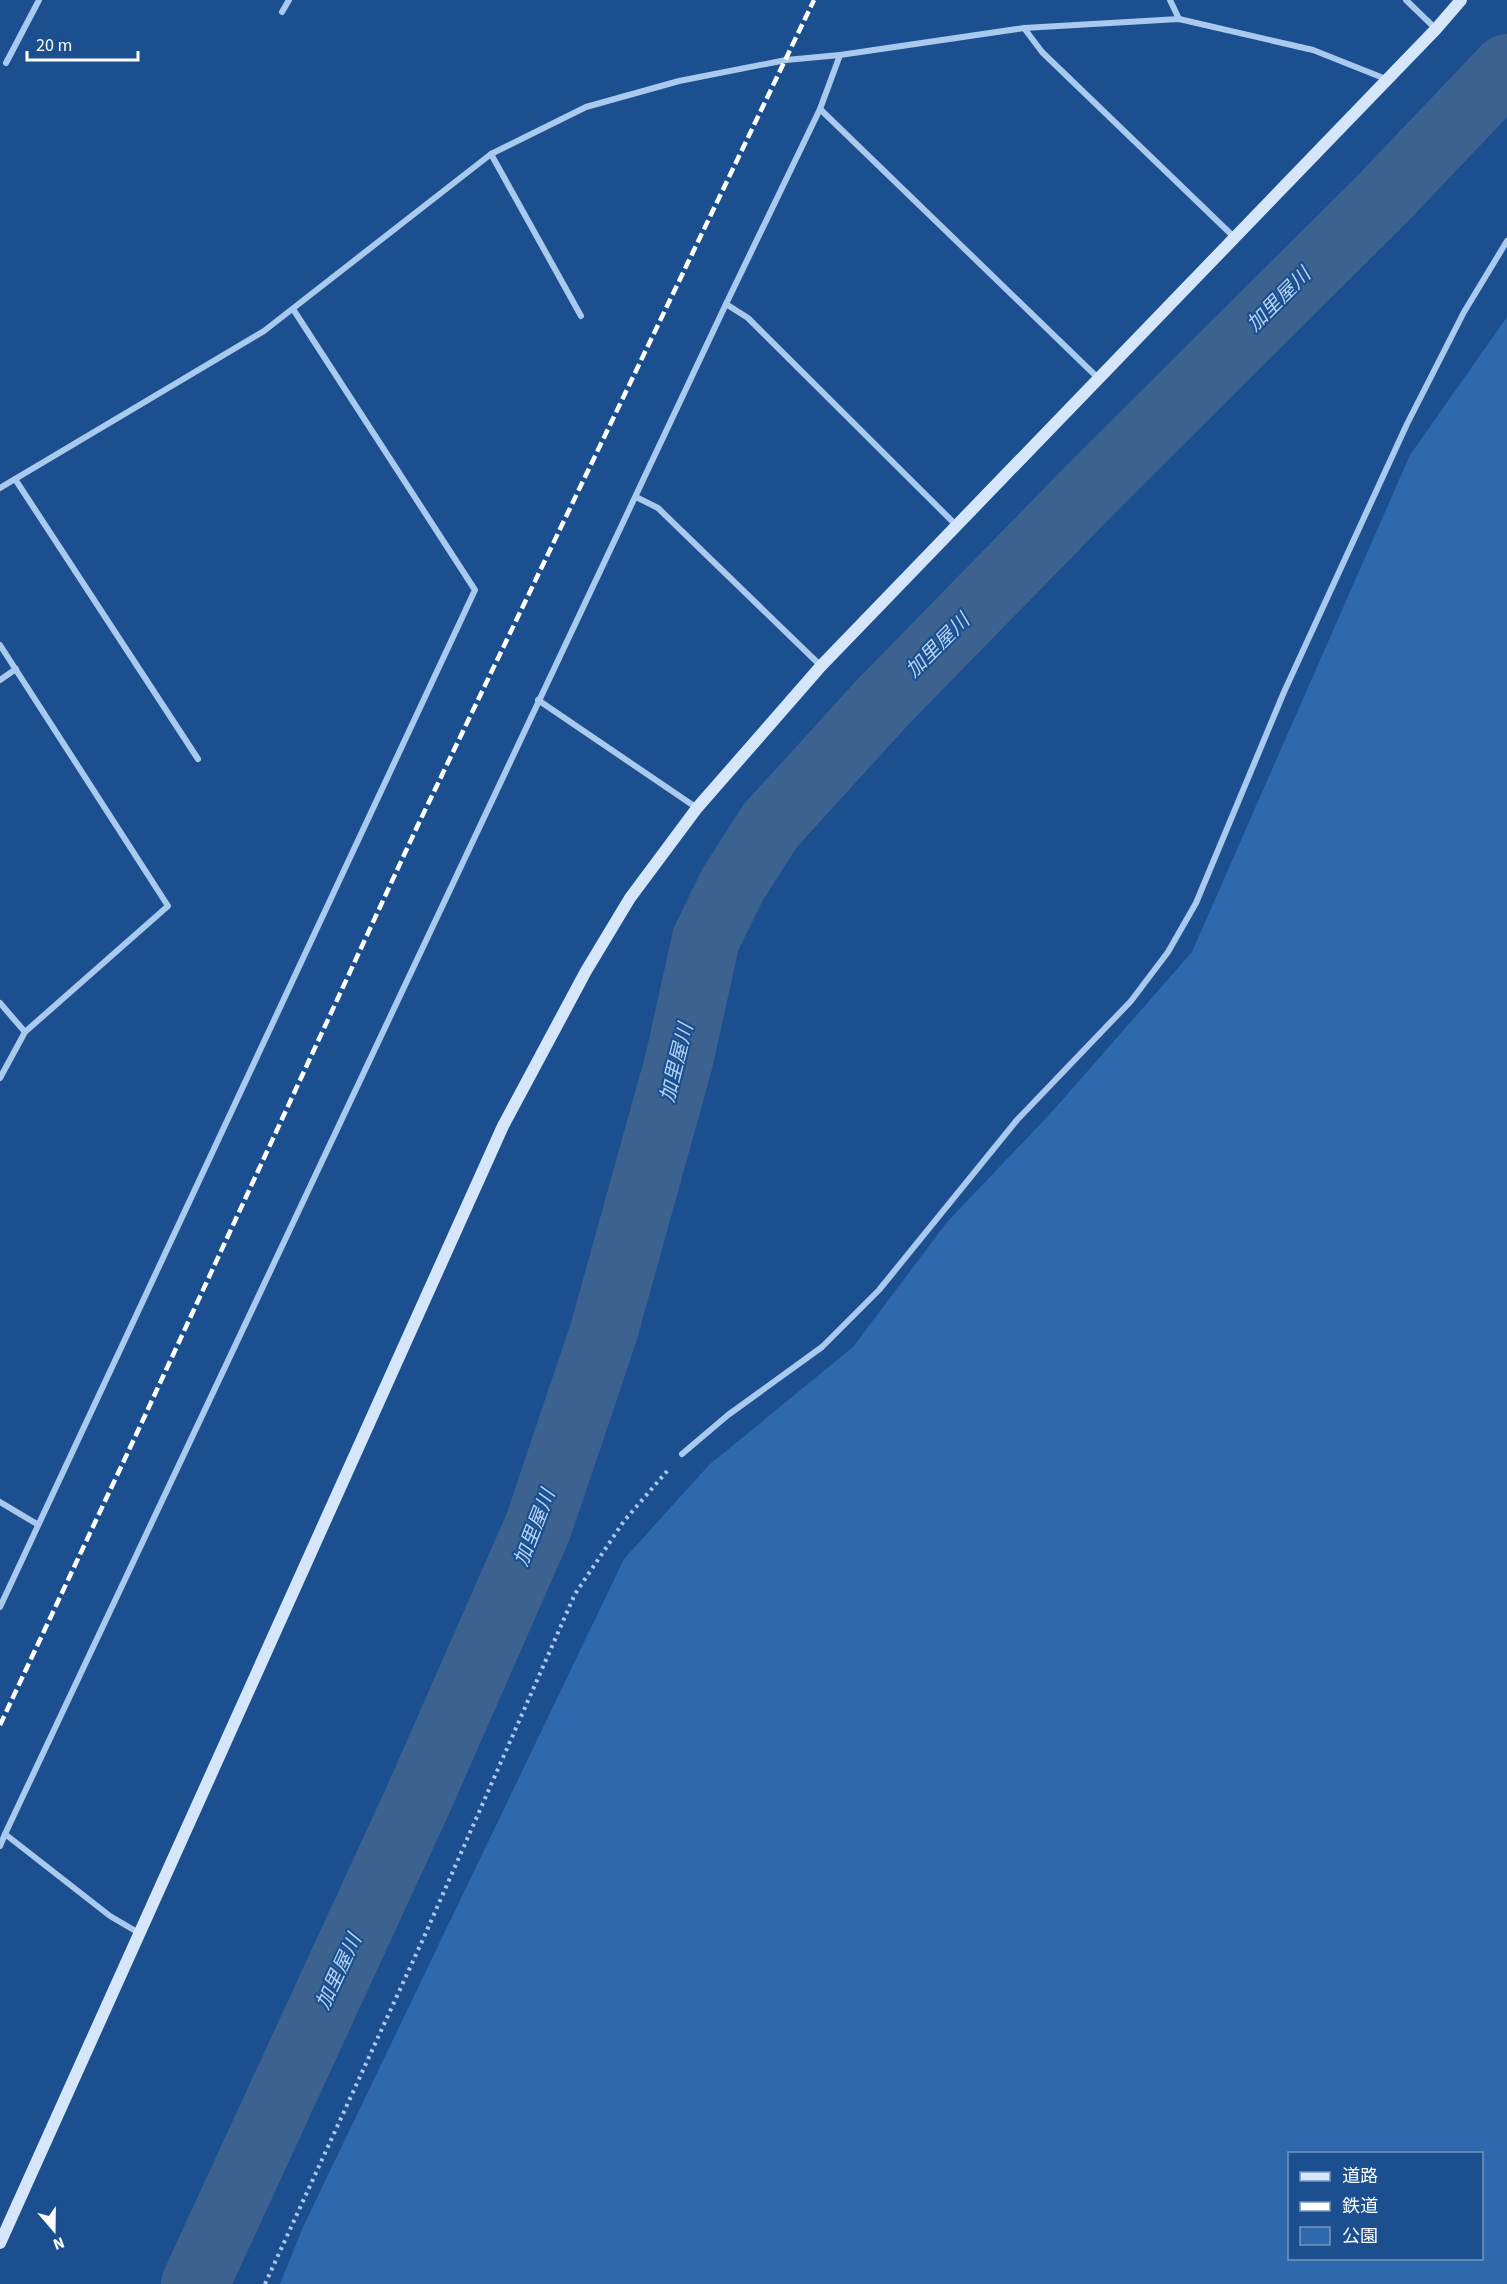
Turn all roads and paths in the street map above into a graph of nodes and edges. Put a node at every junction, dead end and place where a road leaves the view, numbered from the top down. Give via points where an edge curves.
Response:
1 (39, 0) edge
2 (289, 0) edge
3 (1170, 0) edge
4 (1406, 0) edge
5 (1461, 0) edge
6 (282, 12) dead end
7 (1179, 19) junction
8 (1024, 28) junction
9 (1436, 29) junction
10 (840, 55) junction
11 (6, 63) dead end
12 (1386, 79) junction
13 (820, 109) junction
14 (491, 154) junction
15 (1234, 237) junction
16 (1507, 241) edge
17 (726, 304) junction
18 (293, 309) junction
19 (580, 316) dead end
20 (1098, 378) junction
21 (15, 479) junction
22 (0, 488) edge
23 (636, 497) junction
24 (956, 525) junction
25 (0, 645) edge
26 (821, 666) junction
27 (16, 669) junction
28 (0, 680) edge
29 (538, 700) junction
30 (198, 759) dead end
31 (697, 808) junction
32 (0, 1003) edge
33 (26, 1032) junction
34 (0, 1078) edge
35 (682, 1454) joint
36 (0, 1502) edge
37 (37, 1524) junction
38 (0, 1607) edge
39 (6, 1834) junction
40 (0, 1846) edge
41 (139, 1933) junction
42 (0, 2242) edge
43 (265, 2284) edge

1 - 11 street
2 - 6 street
3 - 7 street
4 - 9 street
5 - 9 street
7 - 8 street
7 - 12 street via 1313,50
8 - 10 street
8 - 15 street via 1042,52
9 - 12 street
10 - 13 street
10 - 14 street via 786,60 679,81 586,107
12 - 15 street
13 - 17 street
13 - 20 street
14 - 18 street
14 - 19 street
15 - 20 street
16 - 35 street via 1464,312 1407,424 1284,692 1196,903 1168,952 1131,1001 1017,1120 879,1290 822,1347
17 - 23 street
17 - 24 street via 748,318
18 - 21 street via 264,331
18 - 37 street via 475,590
20 - 24 street
21 - 22 street
21 - 30 street
23 - 26 street via 658,508
23 - 29 street
24 - 26 street
25 - 27 street
26 - 31 street
27 - 28 street
27 - 33 street via 168,906
29 - 31 street
29 - 39 street
31 - 41 street via 630,898 591,961 502,1126
32 - 33 street
33 - 34 street
35 - 43 path via 624,1521 574,1594 424,1937
36 - 37 street
37 - 38 street
39 - 40 street
39 - 41 street via 110,1916
41 - 42 street

